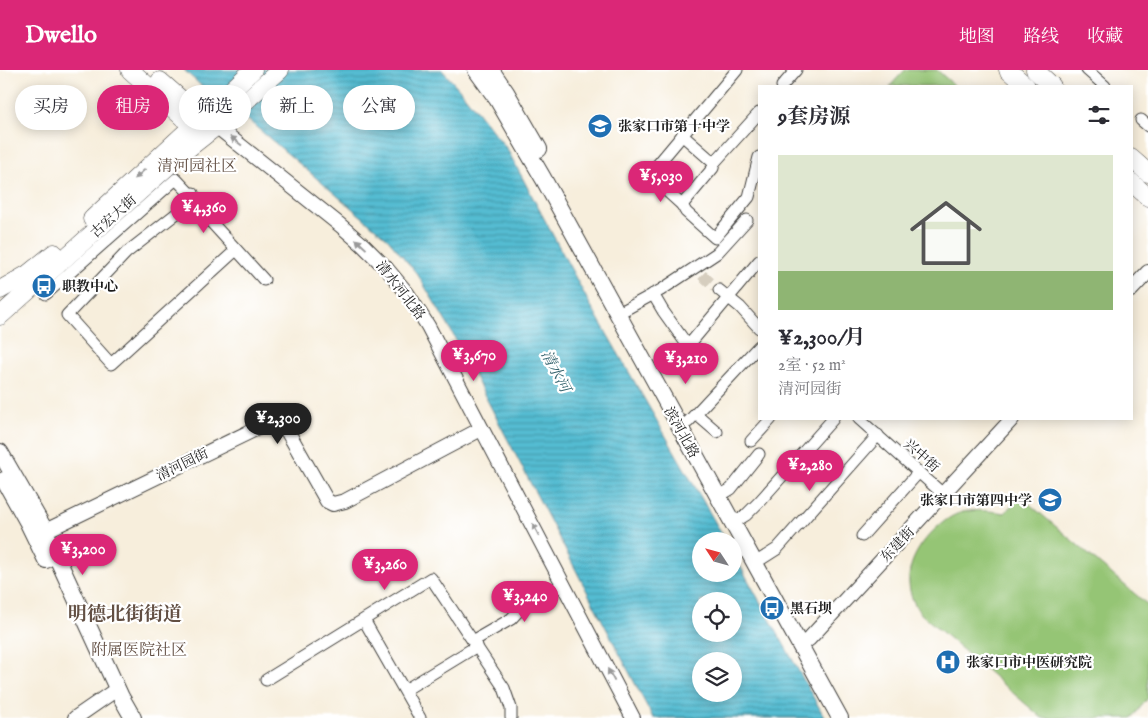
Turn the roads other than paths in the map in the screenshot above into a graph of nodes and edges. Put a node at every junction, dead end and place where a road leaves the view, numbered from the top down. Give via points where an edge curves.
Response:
1 (130, 70) edge
2 (147, 70) edge
3 (253, 70) edge
4 (280, 70) edge
5 (476, 70) edge
6 (491, 70) edge
7 (737, 70) edge
8 (796, 70) edge
9 (1008, 70) edge
10 (1034, 70) edge
11 (1087, 70) edge
12 (240, 85) edge
13 (783, 85) edge
14 (1025, 85) edge
15 (1051, 85) edge
16 (1104, 85) edge
17 (251, 91) edge
18 (179, 96) edge
19 (179, 102) edge
20 (758, 114) edge
21 (198, 130) edge
22 (201, 130) edge
23 (220, 130) edge
24 (682, 135) junction
25 (1133, 160) edge
26 (758, 161) edge
27 (714, 163) junction
28 (168, 166) junction
29 (1148, 173) edge
30 (1133, 184) edge
31 (1148, 197) edge
32 (195, 199) junction
33 (682, 205) junction
34 (747, 220) dead end
35 (106, 232) junction
36 (236, 250) junction
37 (126, 253) junction
38 (758, 262) edge
39 (1148, 272) edge
40 (264, 280) dead end
41 (1133, 288) edge
42 (0, 290) edge
43 (719, 290) tunnel mouth
44 (46, 294) dead end
45 (654, 294) junction
46 (728, 298) junction
47 (622, 312) junction
48 (0, 316) edge
49 (758, 327) edge
50 (758, 347) edge
51 (769, 420) edge
52 (832, 420) edge
53 (860, 420) edge
54 (1011, 420) edge
55 (688, 421) junction
56 (482, 428) junction
57 (716, 432) dead end
58 (878, 435) junction
59 (750, 441) dead end
60 (0, 452) edge
61 (759, 454) dead end
62 (920, 472) junction
63 (0, 474) edge
64 (723, 494) junction
65 (943, 494) junction
66 (737, 521) junction
67 (40, 533) junction
68 (862, 536) dead end
69 (759, 560) junction
70 (564, 584) junction
71 (364, 620) junction
72 (805, 642) junction
73 (475, 644) junction
74 (266, 680) dead end
75 (405, 690) junction
76 (113, 691) junction
77 (75, 718) edge
78 (123, 718) edge
79 (133, 718) edge
80 (420, 718) edge
81 (511, 718) edge
82 (633, 718) edge
83 (840, 718) edge
84 (852, 718) edge

1 - 19 main road, 清水河北路
2 - 18 main road, 清水河北路
3 - 12 main road
4 - 17 main road
5 - 47 main road, 滨河北路 via 497,99
6 - 47 main road, 滨河北路 via 523,119
7 - 24 street
8 - 13 street
9 - 14 main road
10 - 15 main road
11 - 16 street
20 - 27 street
21 -> 42 main road, 古宏大街 via 51,256
22 - 28 main road, 古宏大街
56 -> 23 street, 清水河北路 via 428,326 387,269 340,225
24 - 27 street
24 - 33 street via 649,175
25 - 29 main road
26 - 33 street via 749,197 716,238
27 - 33 street
28 - 32 street via 192,191
28 - 35 main road, 古宏大街
30 - 31 main road
32 - 35 street via 176,179
32 - 36 street via 196,205
32 - 37 street
34 - 45 street via 698,272
35 - 37 street
35 - 44 street
35 - 48 main road, 古宏大街
36 - 37 street via 111,364 67,315
36 - 40 street
38 - 46 street
39 - 41 street
43 - 46 street
45 - 46 street via 688,346
45 - 47 street
46 - 49 street
47 - 55 main road, 滨河北路
50 - 55 street
51 - 59 street
52 - 66 street via 759,502
53 - 58 street, 兴中街
54 - 65 street, 东建街
55 - 57 street
55 - 64 main road, 滨河北路
56 - 67 street, 清河园街 via 333,504 327,501 285,427 278,421 268,423
70 -> 56 street, 清水河北路
58 - 62 street, 兴中街
58 - 69 street via 776,549
60 - 67 main road
61 - 64 street
62 - 65 street, 兴中街
62 - 68 street
63 - 67 main road
64 - 66 main road, 滨河北路
65 - 72 street, 东建街
66 - 69 main road, 滨河北路
67 - 76 main road
69 - 72 main road, 滨河北路
70 - 73 street via 522,607
82 -> 70 street, 清水河北路
71 - 73 street via 431,578
71 - 74 street
71 - 75 street
72 - 83 main road, 滨河北路
72 - 84 main road, 滨河北路
73 - 75 street
73 - 81 street via 508,697
75 - 80 street
76 - 77 street
76 - 78 main road
76 - 79 main road

